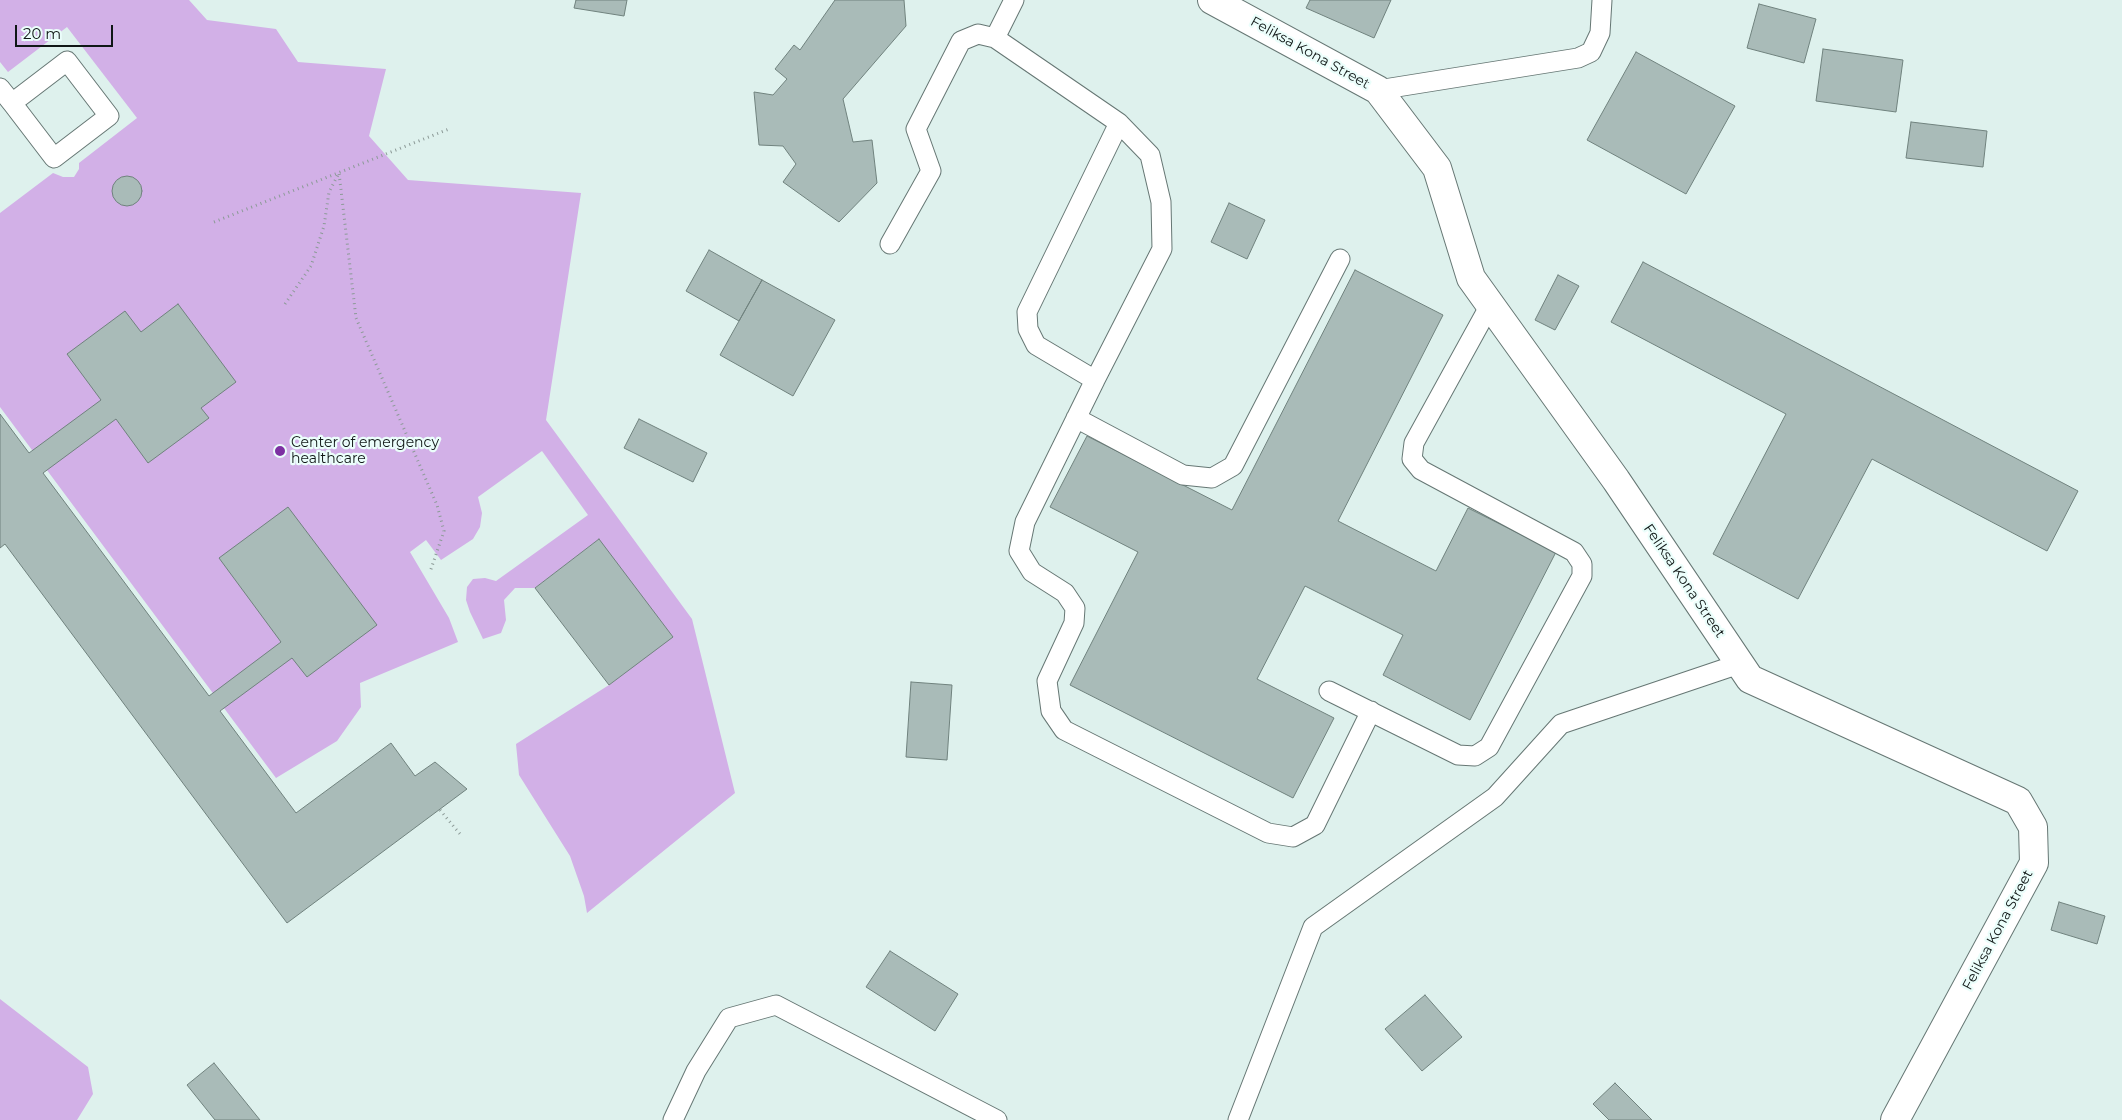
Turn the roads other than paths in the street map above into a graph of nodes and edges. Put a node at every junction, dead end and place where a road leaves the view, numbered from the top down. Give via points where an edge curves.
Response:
1 (1014, 0) edge
2 (1212, 0) edge
3 (1602, 0) edge
4 (996, 38) junction
5 (0, 88) edge
6 (1378, 90) junction
7 (12, 104) junction
8 (1120, 123) junction
9 (890, 244) dead end
10 (1340, 259) dead end
11 (1490, 305) junction
12 (1095, 380) junction
13 (1076, 418) junction
14 (1739, 664) junction
15 (1329, 691) dead end
16 (1372, 711) junction
17 (673, 1120) edge
18 (997, 1120) edge
19 (1238, 1120) edge
20 (1895, 1120) edge

1 - 4 lane
2 - 6 street, Feliksa Kona Street
3 - 6 lane via 1600,33 1591,52 1578,58
4 - 8 lane
4 - 9 lane via 978,34 961,41 916,129 931,171
5 - 7 lane
6 - 11 street, Feliksa Kona Street via 1437,168 1471,278
7 - 7 lane via 54,158 109,116 67,61
8 - 12 lane via 1150,155 1161,202 1162,248
8 - 12 lane via 1027,312 1028,329 1036,345
10 - 13 lane via 1232,466 1212,478 1183,475
11 - 14 street, Feliksa Kona Street via 1616,480
11 - 16 lane via 1414,443 1412,459 1421,470 1574,552 1582,564 1582,576 1489,747 1475,756 1458,755
12 - 13 lane
13 - 16 lane via 1025,522 1019,552 1032,572 1065,593 1075,608 1074,623 1047,681 1051,711 1064,730 1268,833 1293,837 1316,825
14 - 19 lane via 1561,724 1495,797 1313,927
14 - 20 street, Feliksa Kona Street via 1750,679 2018,800 2033,827 2034,862
15 - 16 lane
17 - 18 lane via 696,1071 730,1018 776,1005

